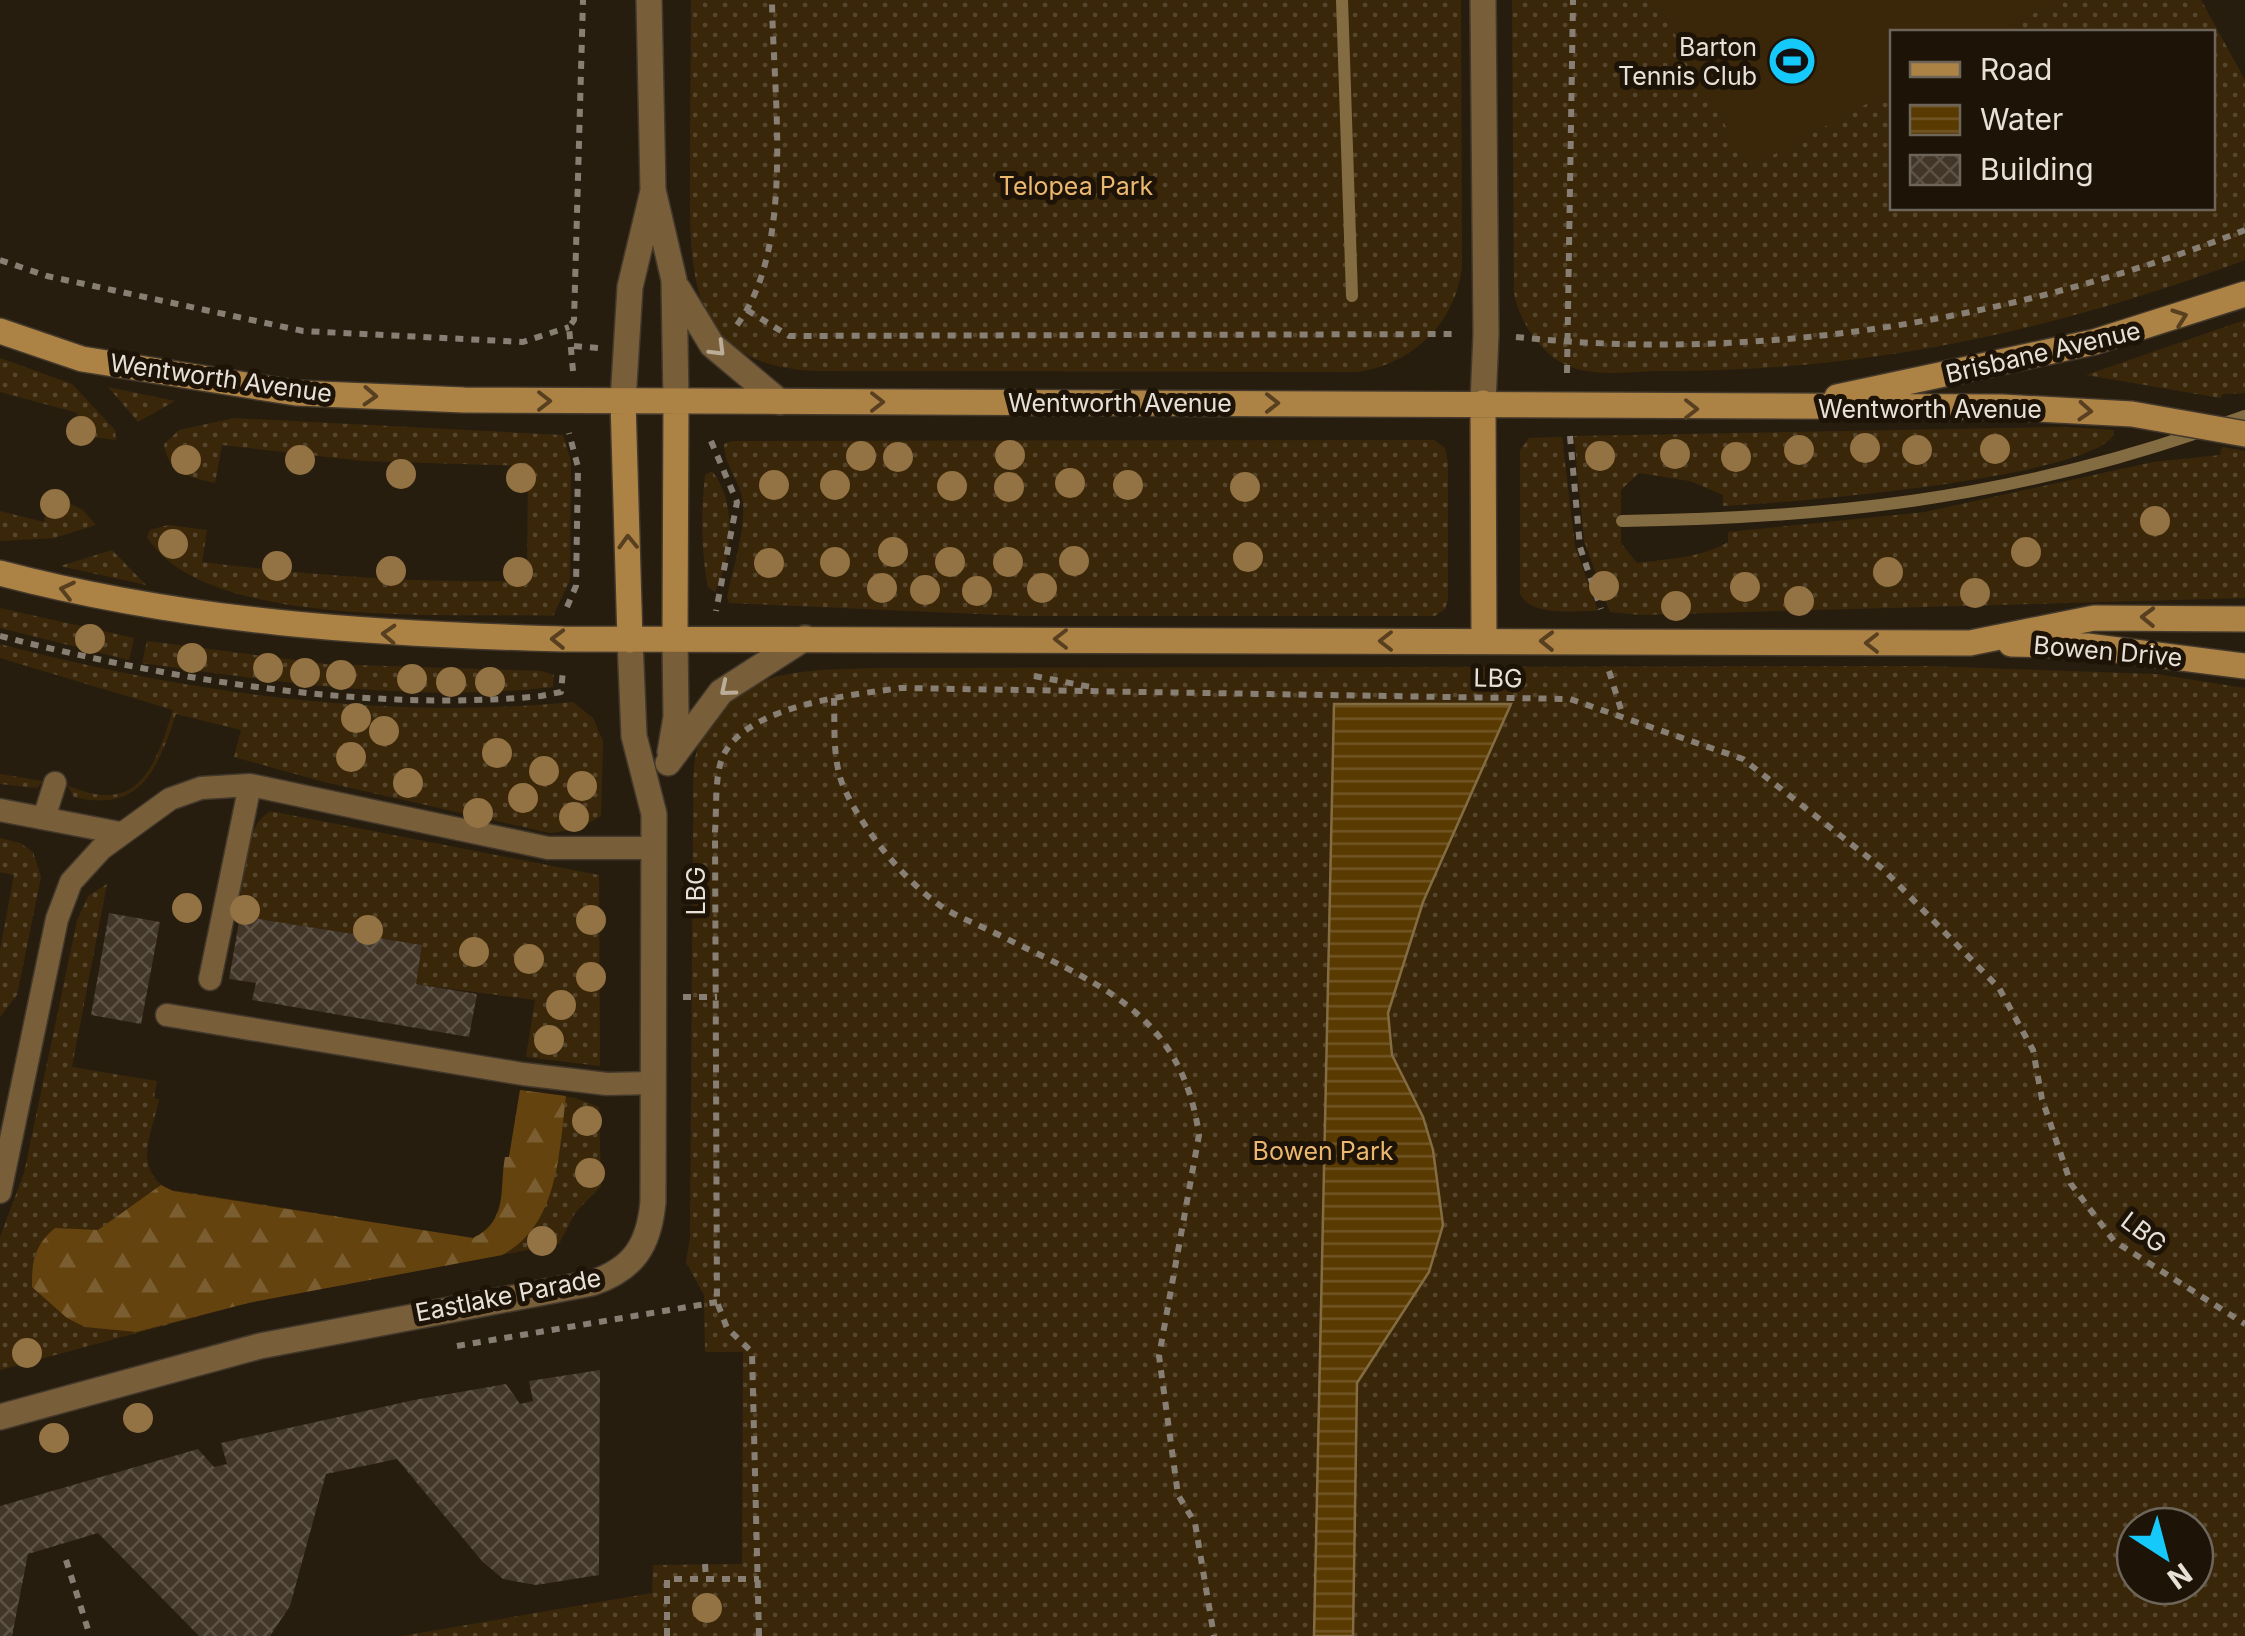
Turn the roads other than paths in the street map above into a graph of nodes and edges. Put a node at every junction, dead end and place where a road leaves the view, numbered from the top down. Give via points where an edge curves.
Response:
1 (649, 0) edge
2 (1482, 0) edge
3 (653, 190) junction
4 (674, 280) junction
5 (2245, 294) edge
6 (0, 330) edge
7 (624, 401) junction
8 (676, 402) junction
9 (780, 402) junction
10 (1483, 404) junction
11 (1778, 409) junction
12 (2245, 434) edge
13 (0, 573) edge
14 (2245, 619) edge
15 (805, 638) junction
16 (675, 639) junction
17 (630, 640) junction
18 (1484, 640) junction
19 (1970, 643) junction
20 (2245, 666) edge
21 (668, 762) junction
22 (55, 783) dead end
23 (250, 786) junction
24 (0, 810) edge
25 (654, 814) junction
26 (44, 818) junction
27 (120, 833) junction
28 (654, 848) junction
29 (210, 979) dead end
30 (168, 1015) dead end
31 (653, 1084) junction
32 (0, 1192) edge
33 (0, 1417) edge

1 - 3 street
2 - 10 street
3 - 4 street
3 - 7 street via 630,287
4 - 8 street
4 -> 9 street via 712,345
11 -> 5 main road, Brisbane Avenue via 2094,342
6 -> 7 main road, Wentworth Avenue via 82,359 296,393
7 - 8 main road, Wentworth Avenue
17 -> 7 main road, Eastlake Parade
8 - 9 main road, Wentworth Avenue
8 - 16 main road, Eastlake Parade
9 -> 10 main road, Wentworth Avenue
10 -> 11 main road, Wentworth Avenue
10 - 18 main road
11 -> 12 main road, Wentworth Avenue via 2002,407 2154,418
17 -> 13 main road via 273,625 129,604
14 -> 19 main road via 2094,618
15 - 16 main road
18 -> 15 main road
15 -> 21 street, Eastlake Parade via 722,692
16 - 17 main road
16 - 21 street, Eastlake Parade via 676,717
17 - 25 street, Eastlake Parade via 634,736
19 -> 18 main road
19 - 20 main road, Bowen Drive via 2088,646
21 - 25 street, Eastlake Parade
22 - 26 lane
23 - 27 lane via 180,794
23 - 28 lane via 548,848
23 - 29 lane
24 - 26 lane
25 - 28 street, Eastlake Parade
26 - 27 lane
27 - 32 lane via 84,866 62,900
28 - 31 street, Eastlake Parade
30 - 31 lane via 523,1074
31 - 33 street, Eastlake Parade via 648,1237 640,1254 614,1274 260,1346

